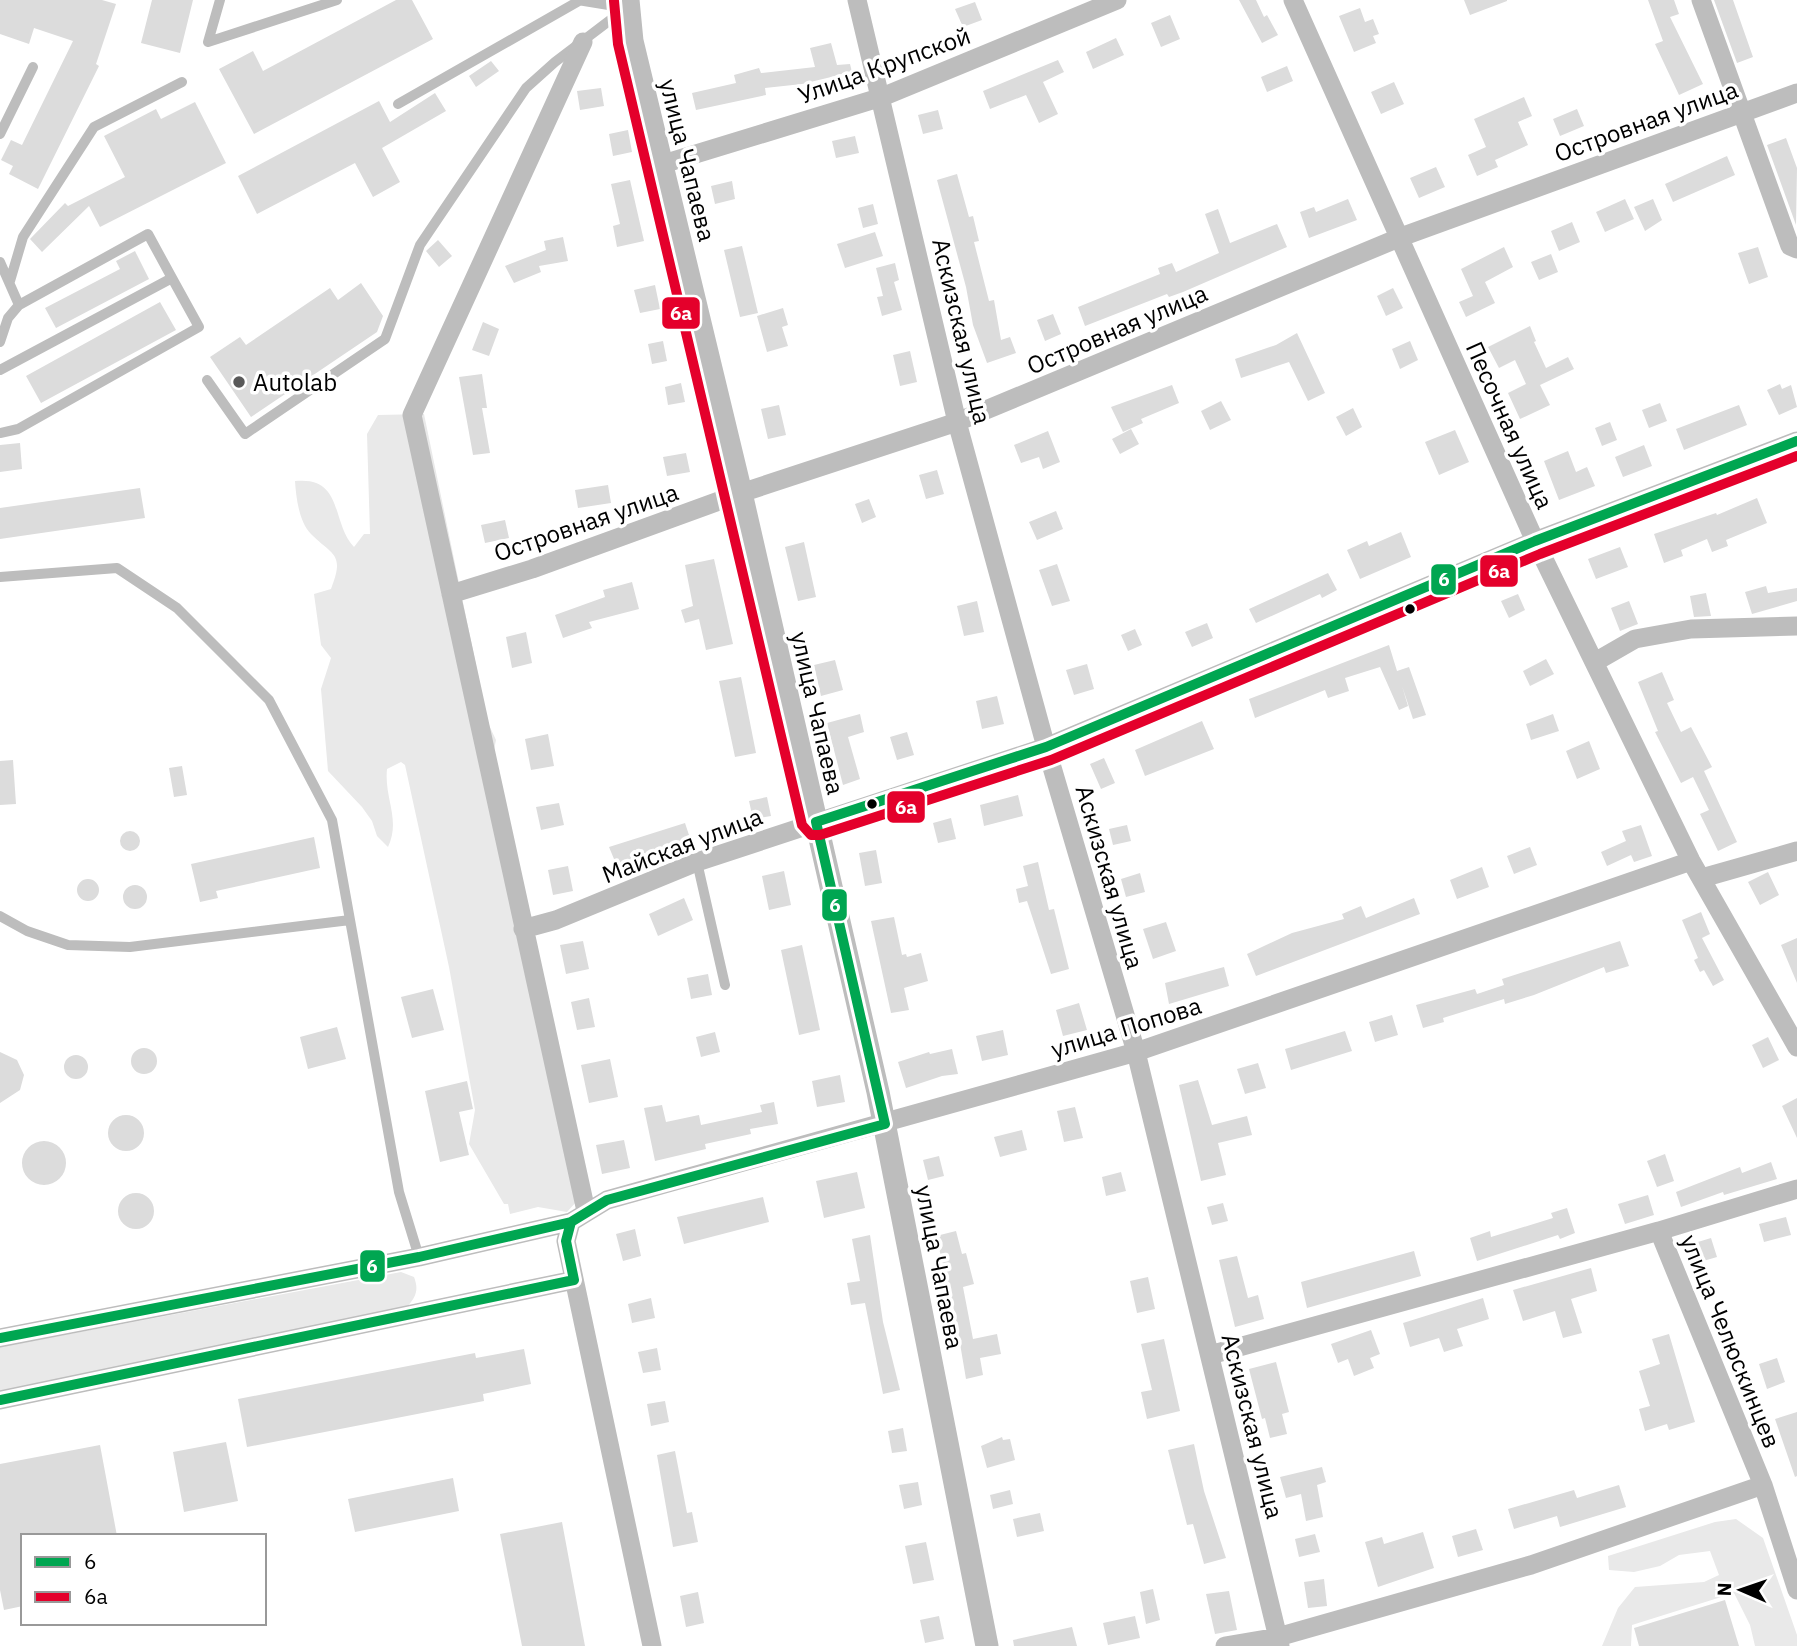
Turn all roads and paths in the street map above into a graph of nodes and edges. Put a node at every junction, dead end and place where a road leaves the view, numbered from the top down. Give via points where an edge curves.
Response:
1 (220, 0) edge
2 (337, 0) edge
3 (579, 0) edge
4 (858, 0) edge
5 (1117, 0) edge
6 (1293, 0) edge
7 (1701, 0) edge
8 (627, 4) edge
9 (583, 42) junction
10 (33, 67) dead end
11 (183, 82) dead end
12 (1797, 93) edge
13 (882, 97) junction
14 (398, 104) dead end
15 (1741, 113) junction
16 (0, 134) edge
17 (663, 164) junction
18 (1401, 237) junction
19 (1797, 249) edge
20 (0, 262) edge
21 (172, 278) junction
22 (10, 281) junction
23 (19, 305) junction
24 (4, 321) edge
25 (0, 342) edge
26 (0, 370) edge
27 (207, 380) dead end
28 (957, 422) junction
29 (0, 433) edge
30 (1797, 441) edge
31 (741, 493) junction
32 (1535, 541) junction
33 (0, 577) edge
34 (451, 594) junction
35 (1797, 626) edge
36 (1595, 662) junction
37 (1046, 747) junction
38 (816, 821) junction
39 (1797, 851) edge
40 (1691, 861) junction
41 (697, 862) junction
42 (1702, 878) junction
43 (0, 916) edge
44 (350, 920) junction
45 (523, 929) junction
46 (725, 985) dead end
47 (1797, 1047) edge
48 (1136, 1052) junction
49 (885, 1124) junction
50 (1797, 1189) edge
51 (579, 1217) junction
52 (1659, 1231) junction
53 (419, 1257) junction
54 (574, 1280) junction
55 (0, 1338) edge
56 (1210, 1355) junction
57 (0, 1400) edge
58 (1763, 1485) junction
59 (1797, 1590) edge
60 (1279, 1641) edge
61 (652, 1646) edge
62 (987, 1646) edge
63 (1225, 1646) edge

1 - 2 lane via 208,42
3 - 8 lane
3 - 14 lane
4 - 13 street, Аскизская улица
5 - 13 street, Улица Крупской
6 - 18 street, Песочная улица
7 - 15 street
8 - 9 lane
8 - 17 street, улица Чапаева
9 - 27 lane via 526,89 420,245 385,339 245,434
9 - 34 street via 412,415
10 - 16 lane
11 - 22 lane via 94,127 23,237
12 - 15 street, Островная улица
13 - 17 street, Улица Крупской
13 - 28 street, Аскизская улица
15 - 18 street, Островная улица
15 - 19 street via 1790,246
17 - 31 street, улица Чапаева
18 - 28 street, Островная улица
18 - 32 street, Песочная улица
20 - 22 lane
21 - 23 lane via 148,234
21 - 26 lane
21 - 29 lane via 199,327 18,429
22 - 23 lane
23 - 24 lane
24 - 25 lane
28 - 31 street, Островная улица
28 - 37 street, Аскизская улица
30 - 32 street, Майская улица
31 - 34 street, Островная улица
31 - 38 street, улица Чапаева
32 - 36 street, Песочная улица
32 - 37 street, Майская улица
33 - 44 lane via 117,568 177,608 269,700 332,820
34 - 45 street
35 - 36 street via 1691,629 1646,637
36 - 40 street, Песочная улица
37 - 38 street, Майская улица
37 - 48 street, Аскизская улица
38 - 41 street, Майская улица
38 - 49 street, улица Чапаева
39 - 42 street
40 - 42 street, Песочная улица
40 - 48 street, улица Попова
41 - 45 street, Майская улица
41 - 46 lane
42 - 47 street, Песочная улица
43 - 44 lane via 68,945 130,947
44 - 53 lane via 399,1192
45 - 51 street
48 - 49 street, улица Попова
48 - 56 street, Аскизская улица
49 - 51 street, улица Попова via 607,1200
49 - 62 street, улица Чапаева
50 - 52 street
51 - 53 street, улица Попова
51 - 54 street via 566,1241
52 - 56 street
52 - 58 street, улица Челюскинцев
53 - 55 street, улица Попова
54 - 57 street
54 - 61 street
56 - 60 street, Аскизская улица
58 - 59 street, улица Челюскинцев
58 - 60 street via 1531,1565
60 - 63 street

